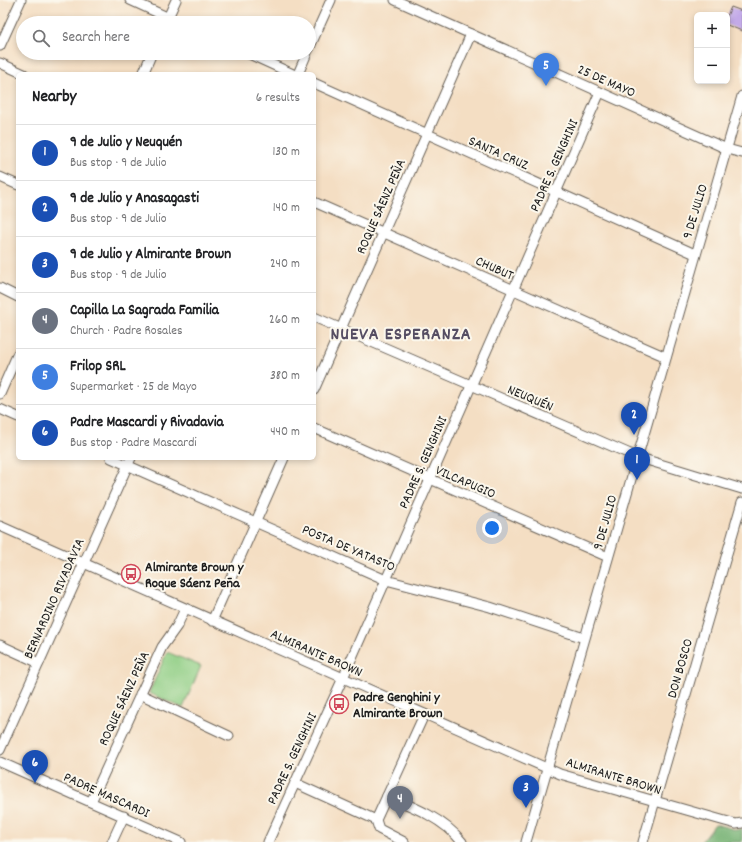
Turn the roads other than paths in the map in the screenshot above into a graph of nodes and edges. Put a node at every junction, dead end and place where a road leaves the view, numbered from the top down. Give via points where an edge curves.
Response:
1 (20, 0) edge
2 (130, 0) edge
3 (176, 0) edge
4 (331, 0) edge
5 (396, 0) edge
6 (160, 16) edge
7 (169, 16) edge
8 (316, 34) edge
9 (471, 34) junction
10 (0, 46) edge
11 (149, 60) edge
12 (262, 60) edge
13 (304, 60) edge
14 (0, 63) edge
15 (20, 72) edge
16 (144, 72) edge
17 (289, 72) edge
18 (299, 72) edge
19 (316, 84) edge
20 (600, 92) junction
21 (742, 96) edge
22 (426, 134) junction
23 (727, 148) junction
24 (742, 153) edge
25 (0, 177) edge
26 (16, 184) edge
27 (556, 192) junction
28 (316, 203) edge
29 (383, 233) junction
30 (696, 254) junction
31 (0, 288) edge
32 (513, 290) junction
33 (16, 296) edge
34 (316, 318) edge
35 (341, 329) junction
36 (666, 357) junction
37 (16, 358) edge
38 (316, 385) edge
39 (471, 386) junction
40 (0, 394) edge
41 (0, 409) edge
42 (16, 416) edge
43 (316, 429) edge
44 (637, 457) junction
45 (283, 460) edge
46 (129, 462) edge
47 (429, 480) junction
48 (742, 489) edge
49 (742, 502) edge
50 (256, 522) junction
51 (0, 526) edge
52 (608, 557) junction
53 (84, 563) junction
54 (386, 580) junction
55 (185, 609) junction
56 (212, 621) junction
57 (584, 638) junction
58 (0, 645) edge
59 (39, 663) junction
60 (343, 678) junction
61 (140, 694) junction
62 (424, 715) junction
63 (229, 736) dead end
64 (0, 750) edge
65 (0, 762) edge
66 (547, 768) junction
67 (295, 783) junction
68 (387, 796) junction
69 (92, 802) junction
70 (654, 802) junction
71 (124, 816) junction
72 (376, 820) junction
73 (742, 823) edge
74 (112, 842) edge
75 (180, 842) edge
76 (268, 842) edge
77 (404, 842) edge
78 (462, 842) edge
79 (526, 842) edge
80 (643, 842) edge

1 - 10 street
2 - 6 street
3 - 7 street
4 - 8 street
5 - 9 street, 25 DE MAYO
9 - 20 street, 25 DE MAYO
9 - 22 street, ROQUE SÁENZ PEÑA
11 - 16 street
12 - 17 street
13 - 18 street
14 - 15 street
19 - 22 street, SANTA CRUZ
20 - 23 street, 25 DE MAYO
20 - 27 street, PADRE S. GENGHINI
21 - 23 street, 9 DE JULIO
22 - 27 street, SANTA CRUZ
22 - 29 street, ROQUE SÁENZ PEÑA
23 - 24 street, 25 DE MAYO
23 - 30 street, 9 DE JULIO
25 - 26 street
27 - 30 street, SANTA CRUZ
27 - 32 street, PADRE S. GENGHINI
28 - 29 street, CHUBUT
29 - 32 street, CHUBUT
29 - 35 street, ROQUE SÁENZ PEÑA
30 - 36 street, 9 DE JULIO
31 - 33 street
32 - 36 street, CHUBUT
32 - 39 street, PADRE S. GENGHINI
34 - 35 street, NEUQUÉN
35 - 38 street, ROQUE SÁENZ PEÑA
35 - 39 street, NEUQUÉN
36 - 44 street, 9 DE JULIO
37 - 40 street
39 - 44 street, NEUQUÉN
39 - 47 street, PADRE S. GENGHINI
41 - 42 street
43 - 47 street, VILCAPUGIO
44 - 48 street, NEUQUÉN
44 - 52 street, 9 DE JULIO
45 - 50 street
46 - 50 street, POSTA DE YATASTO
46 - 53 street, BERNARDINO RIVADAVIA
47 - 52 street, VILCAPUGIO
47 - 54 street, PADRE S. GENGHINI
49 - 70 street, DON BOSCO
50 - 54 street, POSTA DE YATASTO
50 - 56 street
51 - 53 street, ALMIRANTE BROWN
52 - 57 street, 9 DE JULIO
53 - 55 street, ALMIRANTE BROWN
53 - 59 street, BERNARDINO RIVADAVIA
54 - 57 street, POSTA DE YATASTO via 490,607
54 - 60 street, PADRE S. GENGHINI
55 - 56 street, ALMIRANTE BROWN
55 - 61 street, ROQUE SÁENZ PEÑA via 162,647
56 - 60 street, ALMIRANTE BROWN
57 - 66 street, 9 DE JULIO
58 - 59 street
59 - 64 street, BERNARDINO RIVADAVIA
60 - 62 street, ALMIRANTE BROWN
60 - 67 street, PADRE S. GENGHINI
61 - 63 street
61 - 69 street, ROQUE SÁENZ PEÑA
62 - 66 street, ALMIRANTE BROWN
62 - 68 street
65 - 69 street, PADRE MASCARDI
66 - 70 street, ALMIRANTE BROWN
66 - 79 street, 9 DE JULIO
67 - 72 street
67 - 76 street, PADRE S. GENGHINI
68 - 72 street
68 - 78 street via 443,824
69 - 71 street, PADRE MASCARDI
70 - 73 street, ALMIRANTE BROWN via 736,824
70 - 80 street, DON BOSCO
71 - 74 street
71 - 75 street, PADRE MASCARDI
72 - 77 street via 379,829

